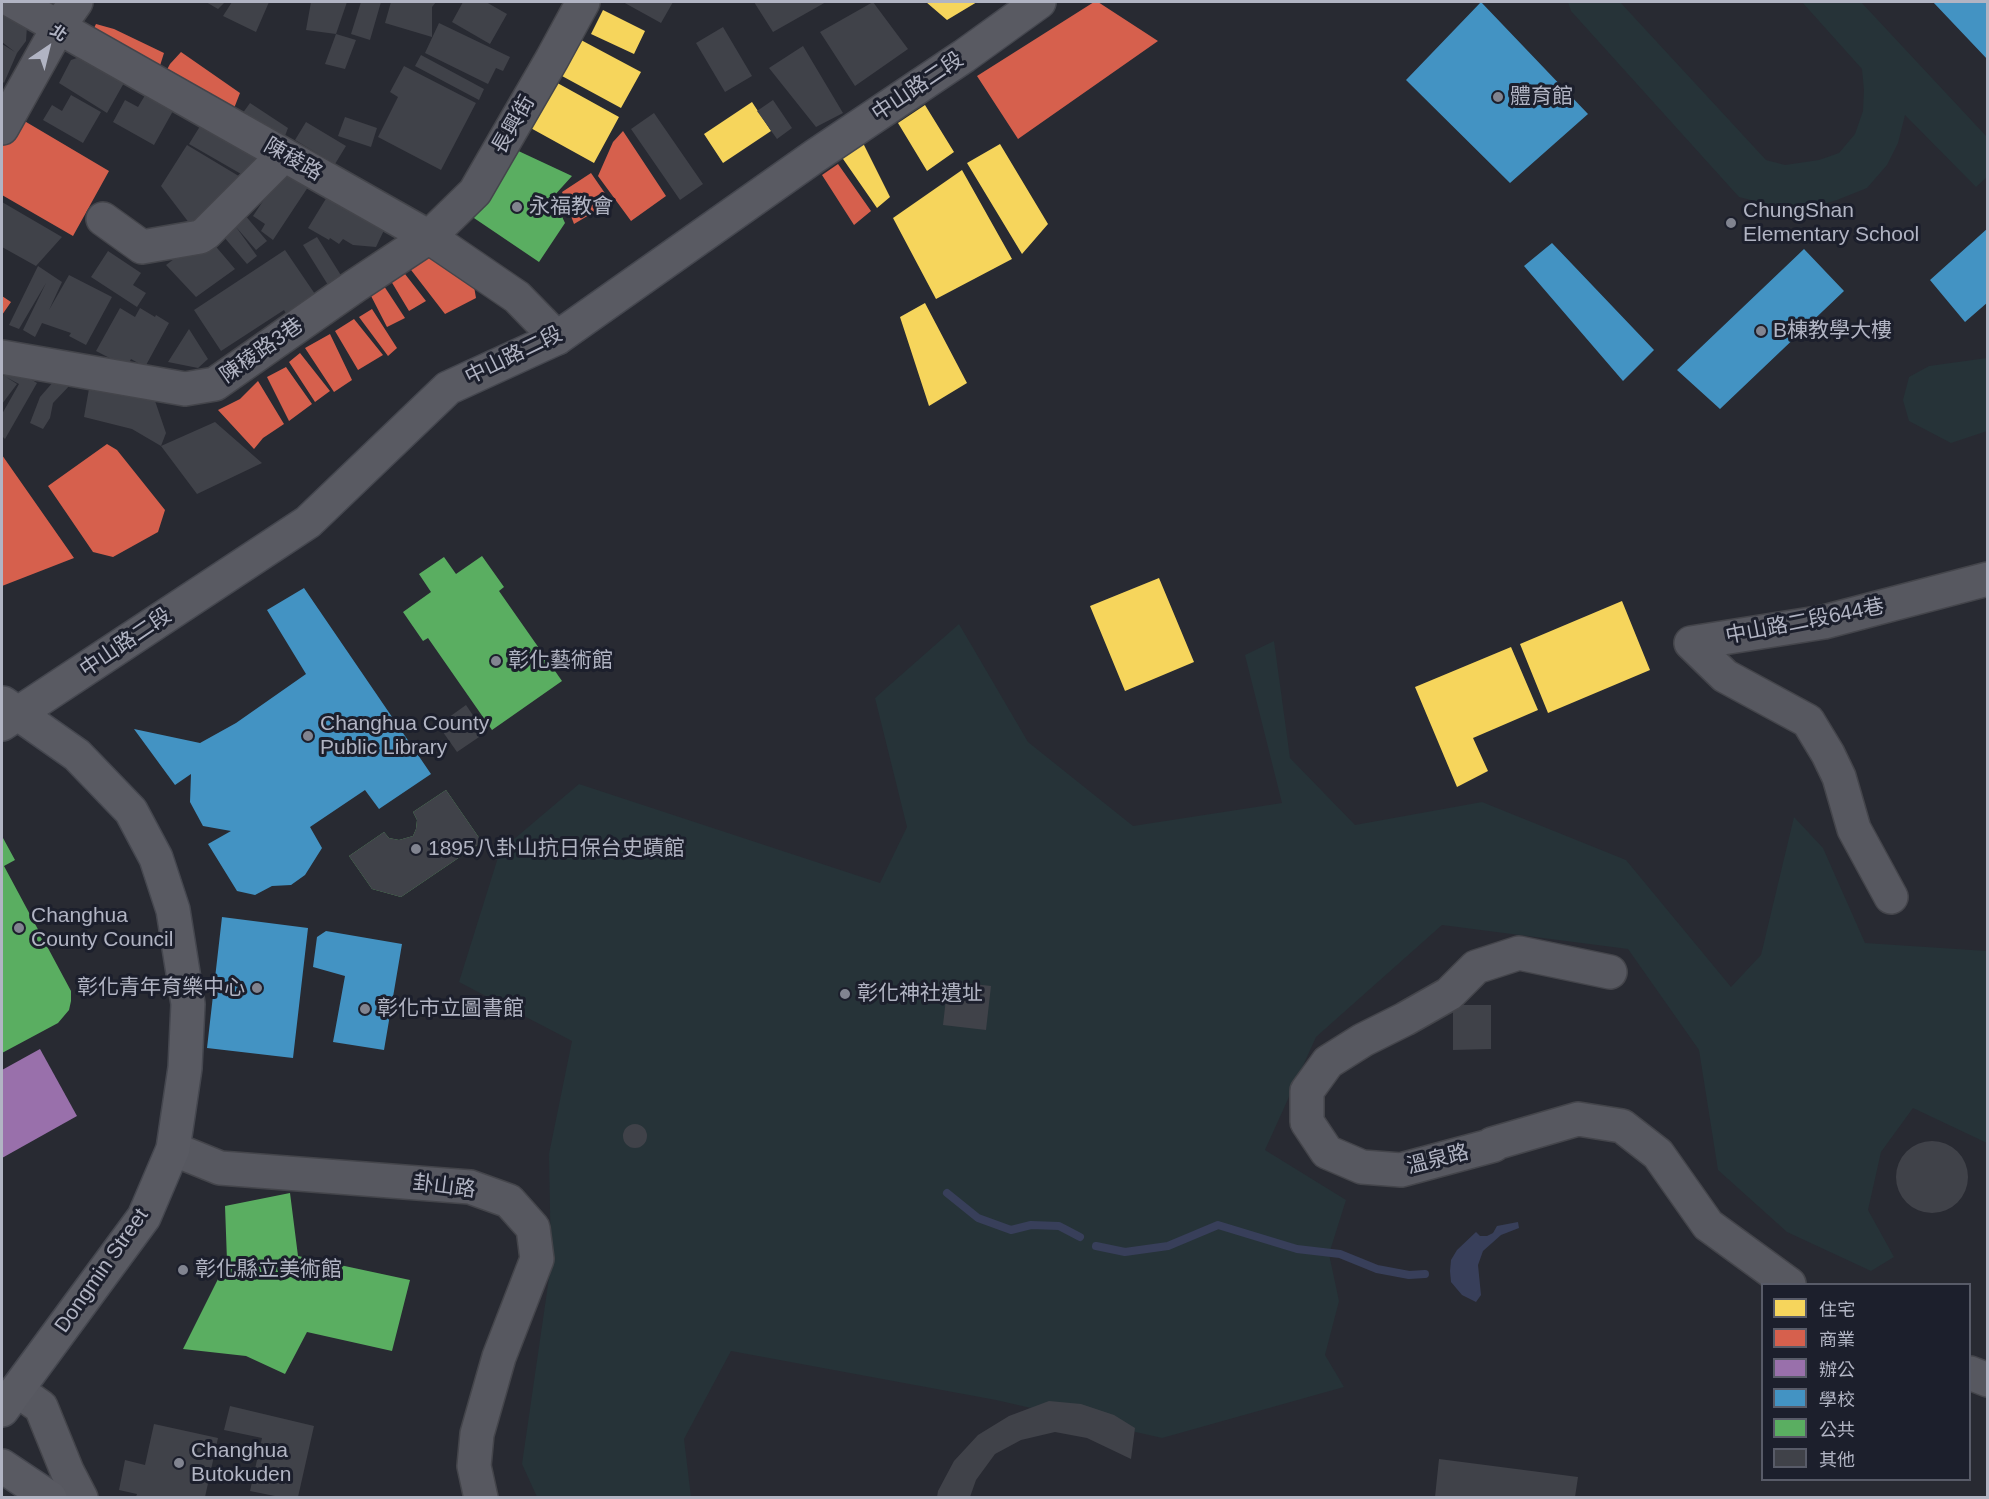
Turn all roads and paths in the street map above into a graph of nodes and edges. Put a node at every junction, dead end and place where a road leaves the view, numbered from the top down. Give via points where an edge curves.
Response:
1 (14, 2) edge
2 (583, 2) edge
3 (1039, 2) edge
4 (67, 14) edge
5 (2, 128) edge
6 (284, 155) junction
7 (103, 219) dead end
8 (429, 237) junction
9 (557, 338) junction
10 (2, 357) edge
11 (1988, 579) edge
12 (7, 713) edge
13 (1891, 897) dead end
14 (1610, 972) dead end
15 (173, 1149) junction
16 (1788, 1283) edge
17 (1971, 1372) edge
18 (1988, 1380) edge
19 (9, 1400) edge
20 (2, 1466) edge
21 (50, 1497) edge
22 (81, 1497) edge
23 (481, 1497) edge

1 - 4 street, 陳稜路
2 - 8 street, 長興街 via 475,192
3 - 9 main road, 中山路二段
4 - 5 street
4 - 6 street, 陳稜路
6 - 7 street via 200,237 142,247
6 - 8 street, 陳稜路
8 - 9 street, 陳稜路 via 517,297
8 - 10 street, 陳稜路3巷 via 215,384 185,389
9 - 12 main road, 中山路二段 via 448,388 308,522
11 - 13 street, 中山路二段644巷 via 1824,622 1691,643 1725,676 1808,721 1839,777 1854,829
12 - 15 main road, Dongmin Street via 77,755 131,811 156,858 173,910 188,1004 185,1068
14 - 16 street, 溫泉路 via 1519,953 1476,967 1449,994 1328,1062 1307,1091 1307,1122 1328,1152 1362,1167 1401,1170 1578,1119 1622,1126 1658,1154 1708,1226
15 - 19 main road, Dongmin Street via 144,1217
15 - 23 street, 卦山路 via 220,1168 470,1187 509,1201 532,1228 537,1259 499,1357 477,1434 474,1466
17 - 18 street
19 - 22 street via 41,1407
20 - 21 main road

